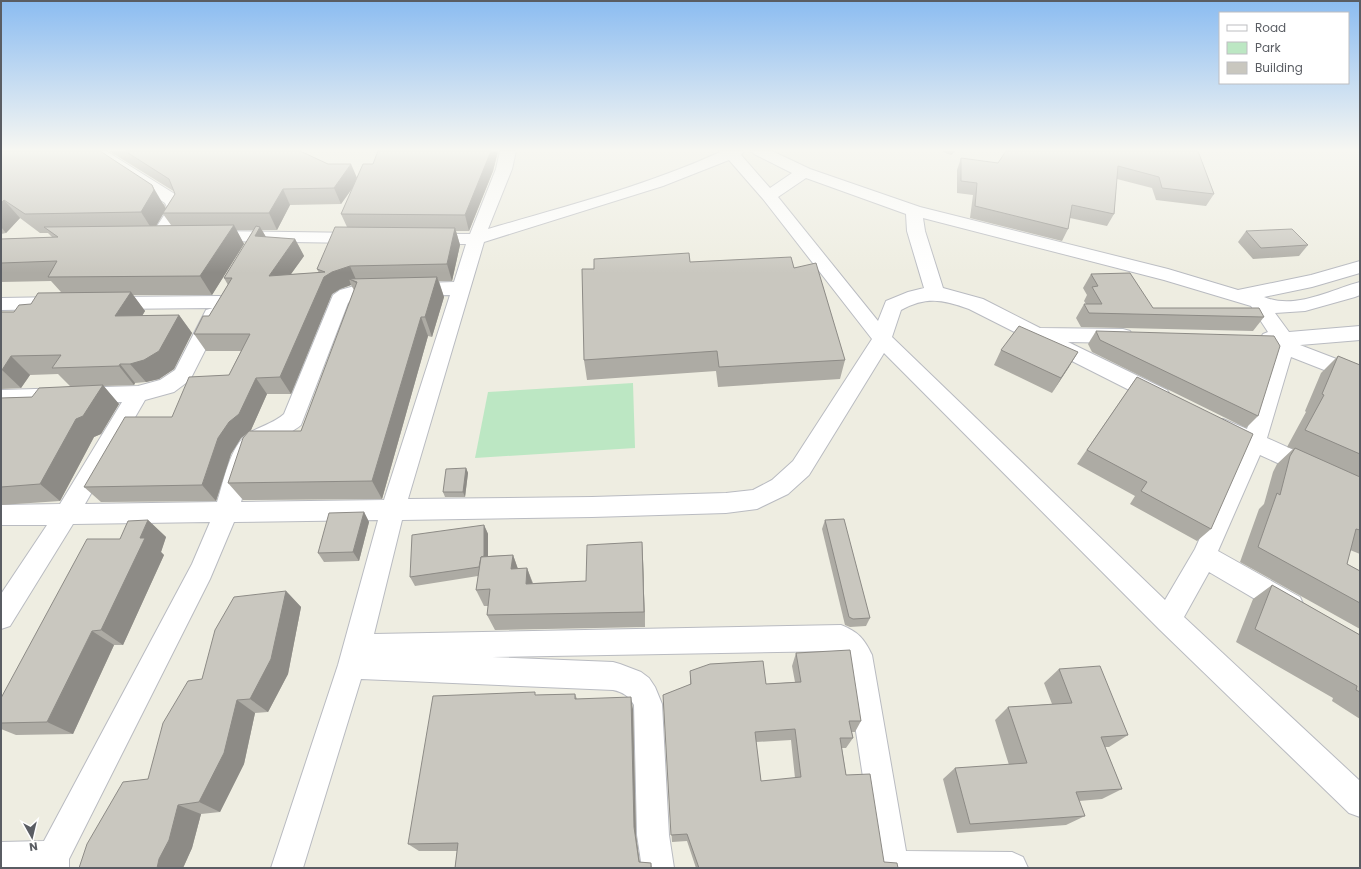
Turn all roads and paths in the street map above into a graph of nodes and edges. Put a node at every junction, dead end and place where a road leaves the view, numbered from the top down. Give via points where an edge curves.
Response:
1 (159, 192) edge
2 (495, 192) edge
3 (629, 192) edge
4 (765, 192) edge
5 (775, 192) edge
6 (858, 192) edge
7 (769, 196) junction
8 (914, 212) junction
9 (259, 236) junction
10 (375, 238) edge
11 (414, 238) edge
12 (476, 239) junction
13 (247, 256) edge
14 (1360, 267) edge
15 (462, 288) junction
16 (1360, 288) edge
17 (935, 293) junction
18 (1249, 297) junction
19 (1, 304) edge
20 (1360, 333) edge
21 (1034, 334) junction
22 (1144, 336) edge
23 (882, 339) junction
24 (1253, 339) edge
25 (1284, 344) junction
26 (1360, 376) edge
27 (138, 394) junction
28 (1, 398) edge
29 (1178, 405) edge
30 (1206, 419) edge
31 (1254, 443) junction
32 (1360, 491) edge
33 (393, 510) junction
34 (225, 511) junction
35 (1, 515) edge
36 (66, 515) junction
37 (1204, 556) junction
38 (1, 617) edge
39 (1312, 618) edge
40 (1168, 620) junction
41 (355, 656) junction
42 (1360, 802) edge
43 (1, 858) edge
44 (53, 862) edge
45 (893, 867) edge
46 (286, 868) edge
47 (658, 868) edge
48 (1012, 868) edge

1 - 9 street via 172,200 176,209 151,237
2 - 12 street
3 - 12 street
4 - 7 street
5 - 7 street
6 - 8 street
7 - 23 street
8 - 17 street via 916,231
8 - 18 street
9 - 10 street
9 - 13 street
11 - 12 street
12 - 15 street
14 - 18 street
15 - 33 street
15 - 34 street via 358,292 347,294 340,300 293,419 283,428 256,439 249,445
16 - 18 street via 1325,301 1286,308
17 - 21 street via 976,304
17 - 23 street via 907,297 893,306
18 - 25 street
19 - 27 street via 86,303 223,296 183,375 167,386
20 - 25 street
21 - 22 street
21 - 29 street
23 - 33 street via 801,468 780,487 757,499 726,503
23 - 40 street
24 - 25 street
25 - 26 street
25 - 31 street
27 - 28 street
27 - 36 street
30 - 31 street
31 - 32 street
31 - 37 street
33 - 34 street
33 - 41 street
34 - 36 street
34 - 44 street via 201,571
35 - 36 street
36 - 38 street
37 - 39 street
37 - 40 street
40 - 42 street
41 - 45 street via 841,638 848,642 858,655
41 - 46 street
41 - 47 street via 613,676 636,684 643,691 648,704 653,835
43 - 44 street
45 - 48 street

